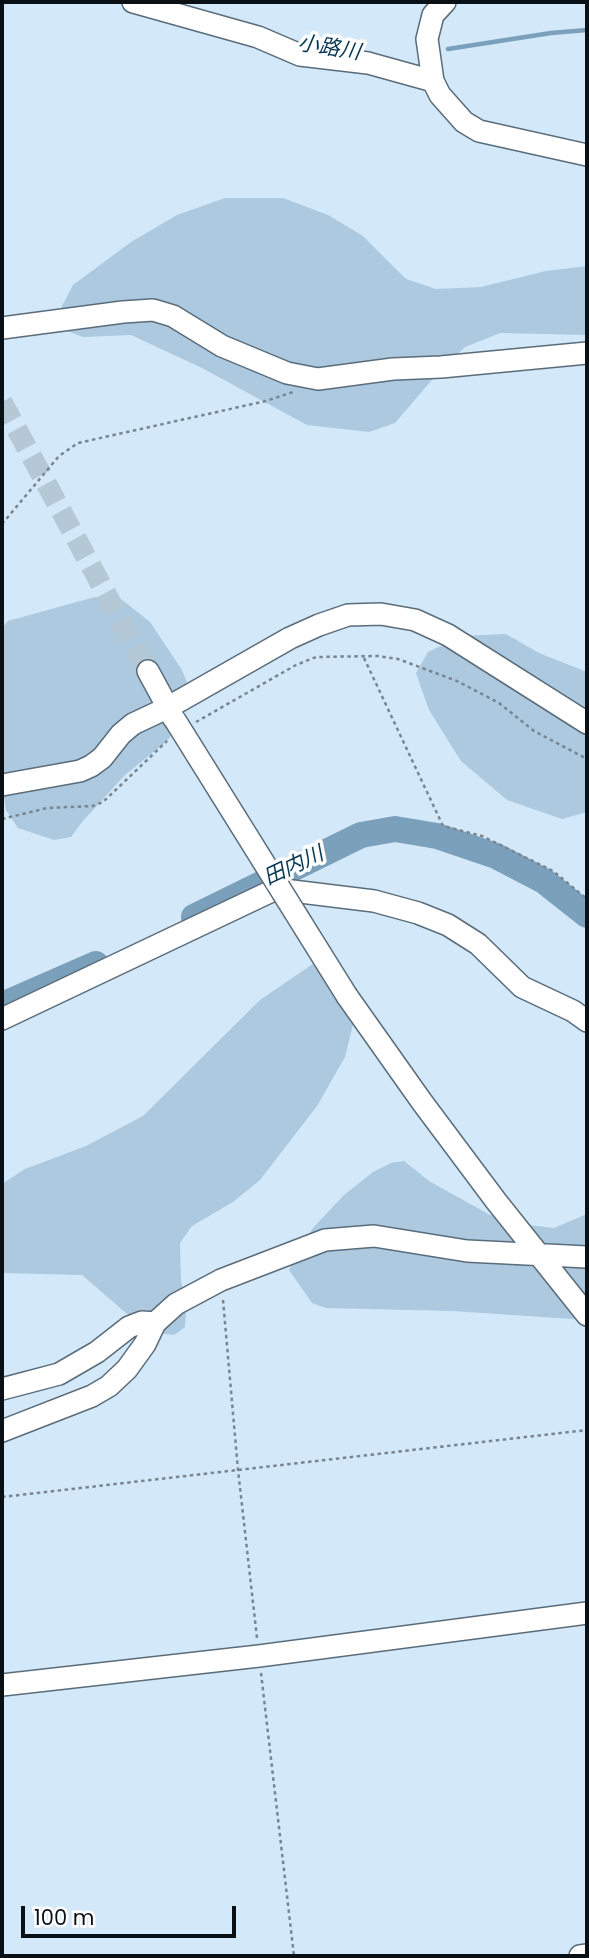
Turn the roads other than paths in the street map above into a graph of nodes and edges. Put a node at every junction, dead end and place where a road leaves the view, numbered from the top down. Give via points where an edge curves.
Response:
1 (133, 2) edge
2 (445, 2) edge
3 (433, 81) junction
4 (587, 155) edge
5 (2, 328) edge
6 (587, 353) edge
7 (148, 671) tunnel mouth
8 (176, 723) junction
9 (587, 723) edge
10 (2, 785) edge
11 (2, 1019) edge
12 (587, 1021) edge
13 (538, 1256) junction
14 (587, 1257) edge
15 (587, 1315) edge
16 (155, 1323) junction
17 (2, 1389) edge
18 (2, 1431) edge
19 (587, 1613) edge
20 (2, 1685) edge
21 (587, 1955) edge
22 (580, 1956) edge

1 - 3 street via 258,37 300,55 368,63
2 - 3 street via 433,16 427,39
3 - 4 street via 464,122 479,131
5 - 6 street via 153,310 173,316 233,351 287,373 318,379
7 - 8 street
8 - 9 street via 290,638 348,615 382,614 415,620 448,635
8 - 10 street via 133,724 91,766
8 - 13 street, bridge via 347,996
11 - 12 street via 276,889 374,901 448,925 478,944 522,987
13 - 14 street
13 - 15 street
13 - 16 street via 467,1251 374,1236 325,1240 221,1280 176,1304
16 - 17 street via 129,1328 59,1374
16 - 18 street via 127,1369 109,1386
19 - 20 street
21 - 22 street

